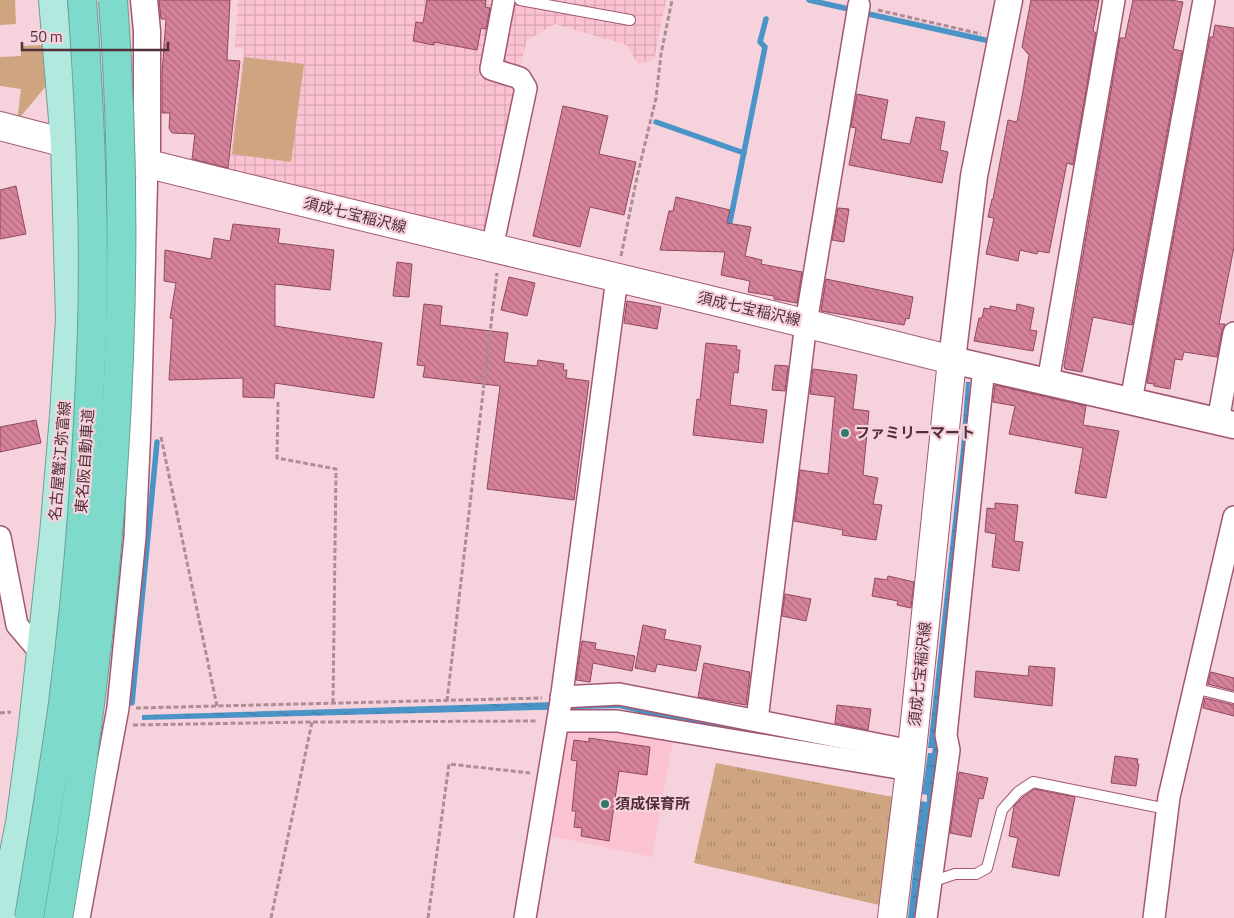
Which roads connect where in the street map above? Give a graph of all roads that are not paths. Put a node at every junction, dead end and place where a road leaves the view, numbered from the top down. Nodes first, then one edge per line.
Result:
1 (54, 0) edge
2 (82, 0) edge
3 (113, 0) edge
4 (144, 0) edge
5 (504, 0) edge
6 (520, 0) edge
7 (1009, 0) edge
8 (1114, 0) edge
9 (1204, 0) edge
10 (859, 5) road end
11 (630, 20) dead end
12 (0, 126) edge
13 (65, 143) junction
14 (147, 165) junction
15 (496, 249) junction
16 (617, 278) junction
17 (806, 323) junction
18 (1234, 333) edge
19 (952, 360) junction
20 (984, 367) junction
21 (1048, 382) junction
22 (1131, 401) junction
23 (1226, 423) edge
24 (1234, 517) edge
25 (0, 538) edge
26 (40, 652) junction
27 (1194, 688) junction
28 (1234, 698) edge
29 (560, 709) junction
30 (756, 720) junction
31 (911, 760) junction
32 (1167, 809) junction
33 (916, 880) junction
34 (1, 918) edge
35 (29, 918) edge
36 (58, 918) edge
37 (79, 918) edge
38 (525, 918) edge
39 (892, 918) edge
40 (926, 918) edge
41 (1154, 918) edge

1 - 13 main road, 名古屋蟹江弥富線
2 - 35 highway, 東名阪自動車道, bridge
3 - 36 highway, 東名阪自動車道, bridge
4 - 14 street
5 - 15 street
6 - 11 lane
7 - 19 street
8 - 21 street
9 - 22 street
10 - 17 street
12 - 13 main road, 須成七宝稲沢線
13 - 14 main road, 須成七宝稲沢線
13 - 26 main road, 名古屋蟹江弥富線
14 - 15 main road, 須成七宝稲沢線
14 - 37 street
15 - 16 main road, 須成七宝稲沢線
16 - 17 main road, 須成七宝稲沢線
16 - 29 street
17 - 19 main road, 須成七宝稲沢線
17 - 30 street
18 - 23 street
19 - 20 street
19 - 31 main road, 須成七宝稲沢線
20 - 21 street
20 - 33 street
21 - 22 street
22 - 23 street
24 - 27 street
25 - 26 street
26 - 34 main road, 名古屋蟹江弥富線
27 - 28 lane
27 - 32 street
29 - 30 street
29 - 31 street
29 - 38 street
30 - 31 street
31 - 33 main road, 須成七宝稲沢線
32 - 33 lane
32 - 41 street
33 - 39 main road, 須成七宝稲沢線
33 - 40 street

